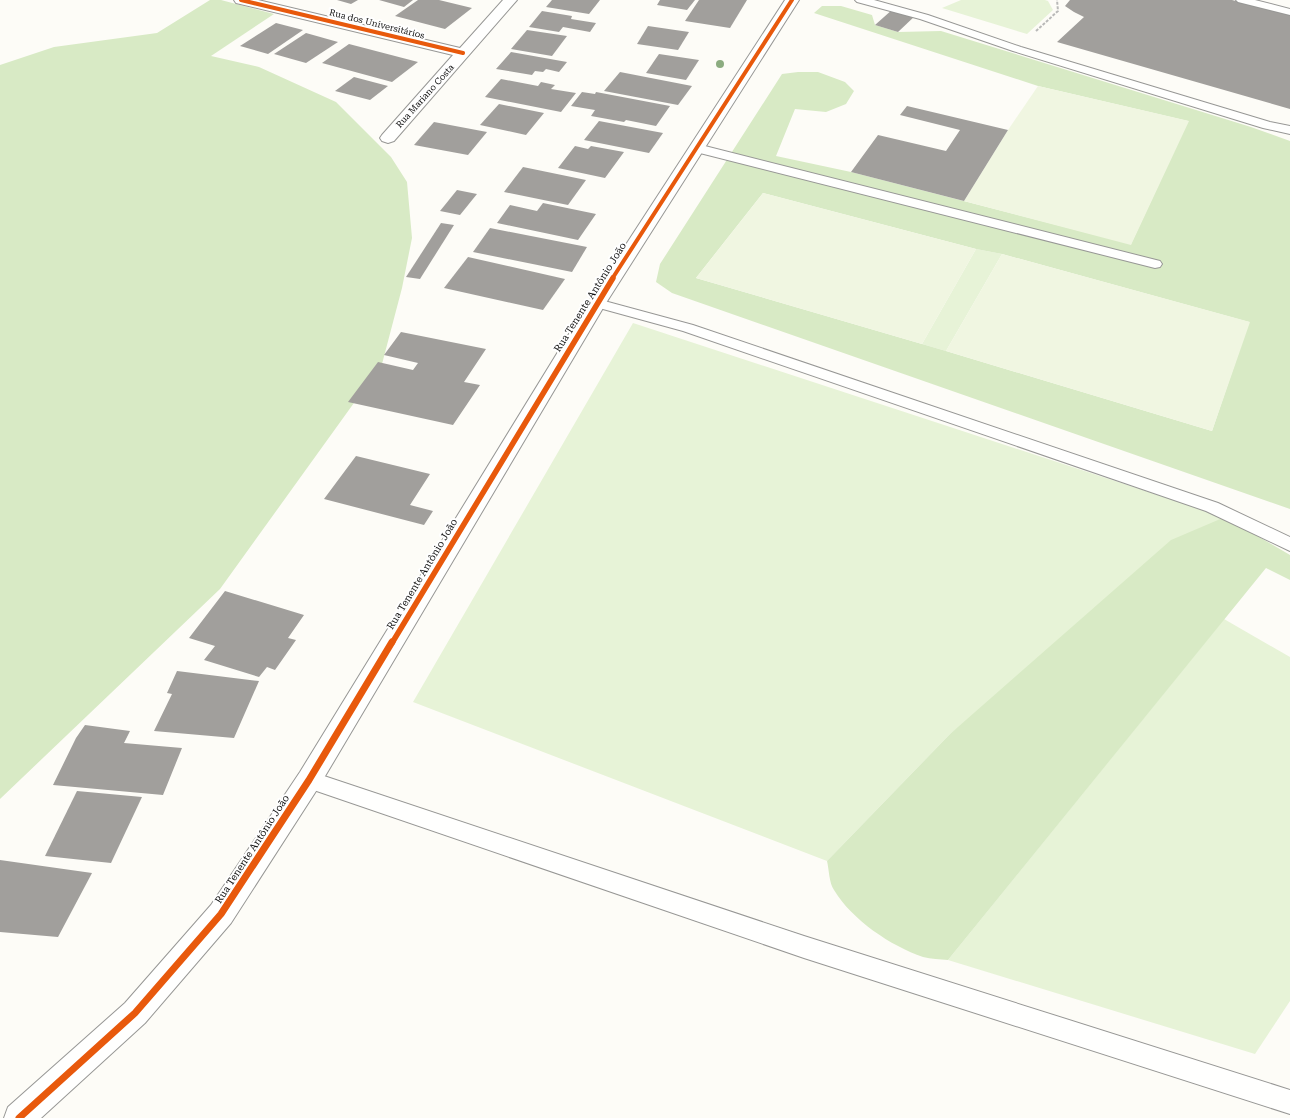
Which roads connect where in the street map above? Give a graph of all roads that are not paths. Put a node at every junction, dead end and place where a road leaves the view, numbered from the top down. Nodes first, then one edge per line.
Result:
1 (241, 0) edge
2 (510, 0) edge
3 (792, 0) edge
4 (861, 0) edge
5 (1242, 0) edge
6 (1290, 12) edge
7 (463, 53) junction
8 (1290, 130) edge
9 (388, 138) dead end
10 (697, 148) junction
11 (1155, 264) dead end
12 (597, 303) junction
13 (1290, 545) edge
14 (309, 780) junction
15 (1290, 1102) edge
16 (19, 1118) edge

1 - 7 street, Rua dos Universitários
2 - 7 street, Rua Mariano Costa
3 - 10 street, Rua Tenente Antônio João
4 - 8 lane
5 - 6 lane
7 - 9 street, Rua Mariano Costa
10 - 11 lane
10 - 12 street, Rua Tenente Antônio João
12 - 13 lane
12 - 14 street, Rua Tenente Antônio João
14 - 15 lane
14 - 16 street, Rua Tenente Antônio João

